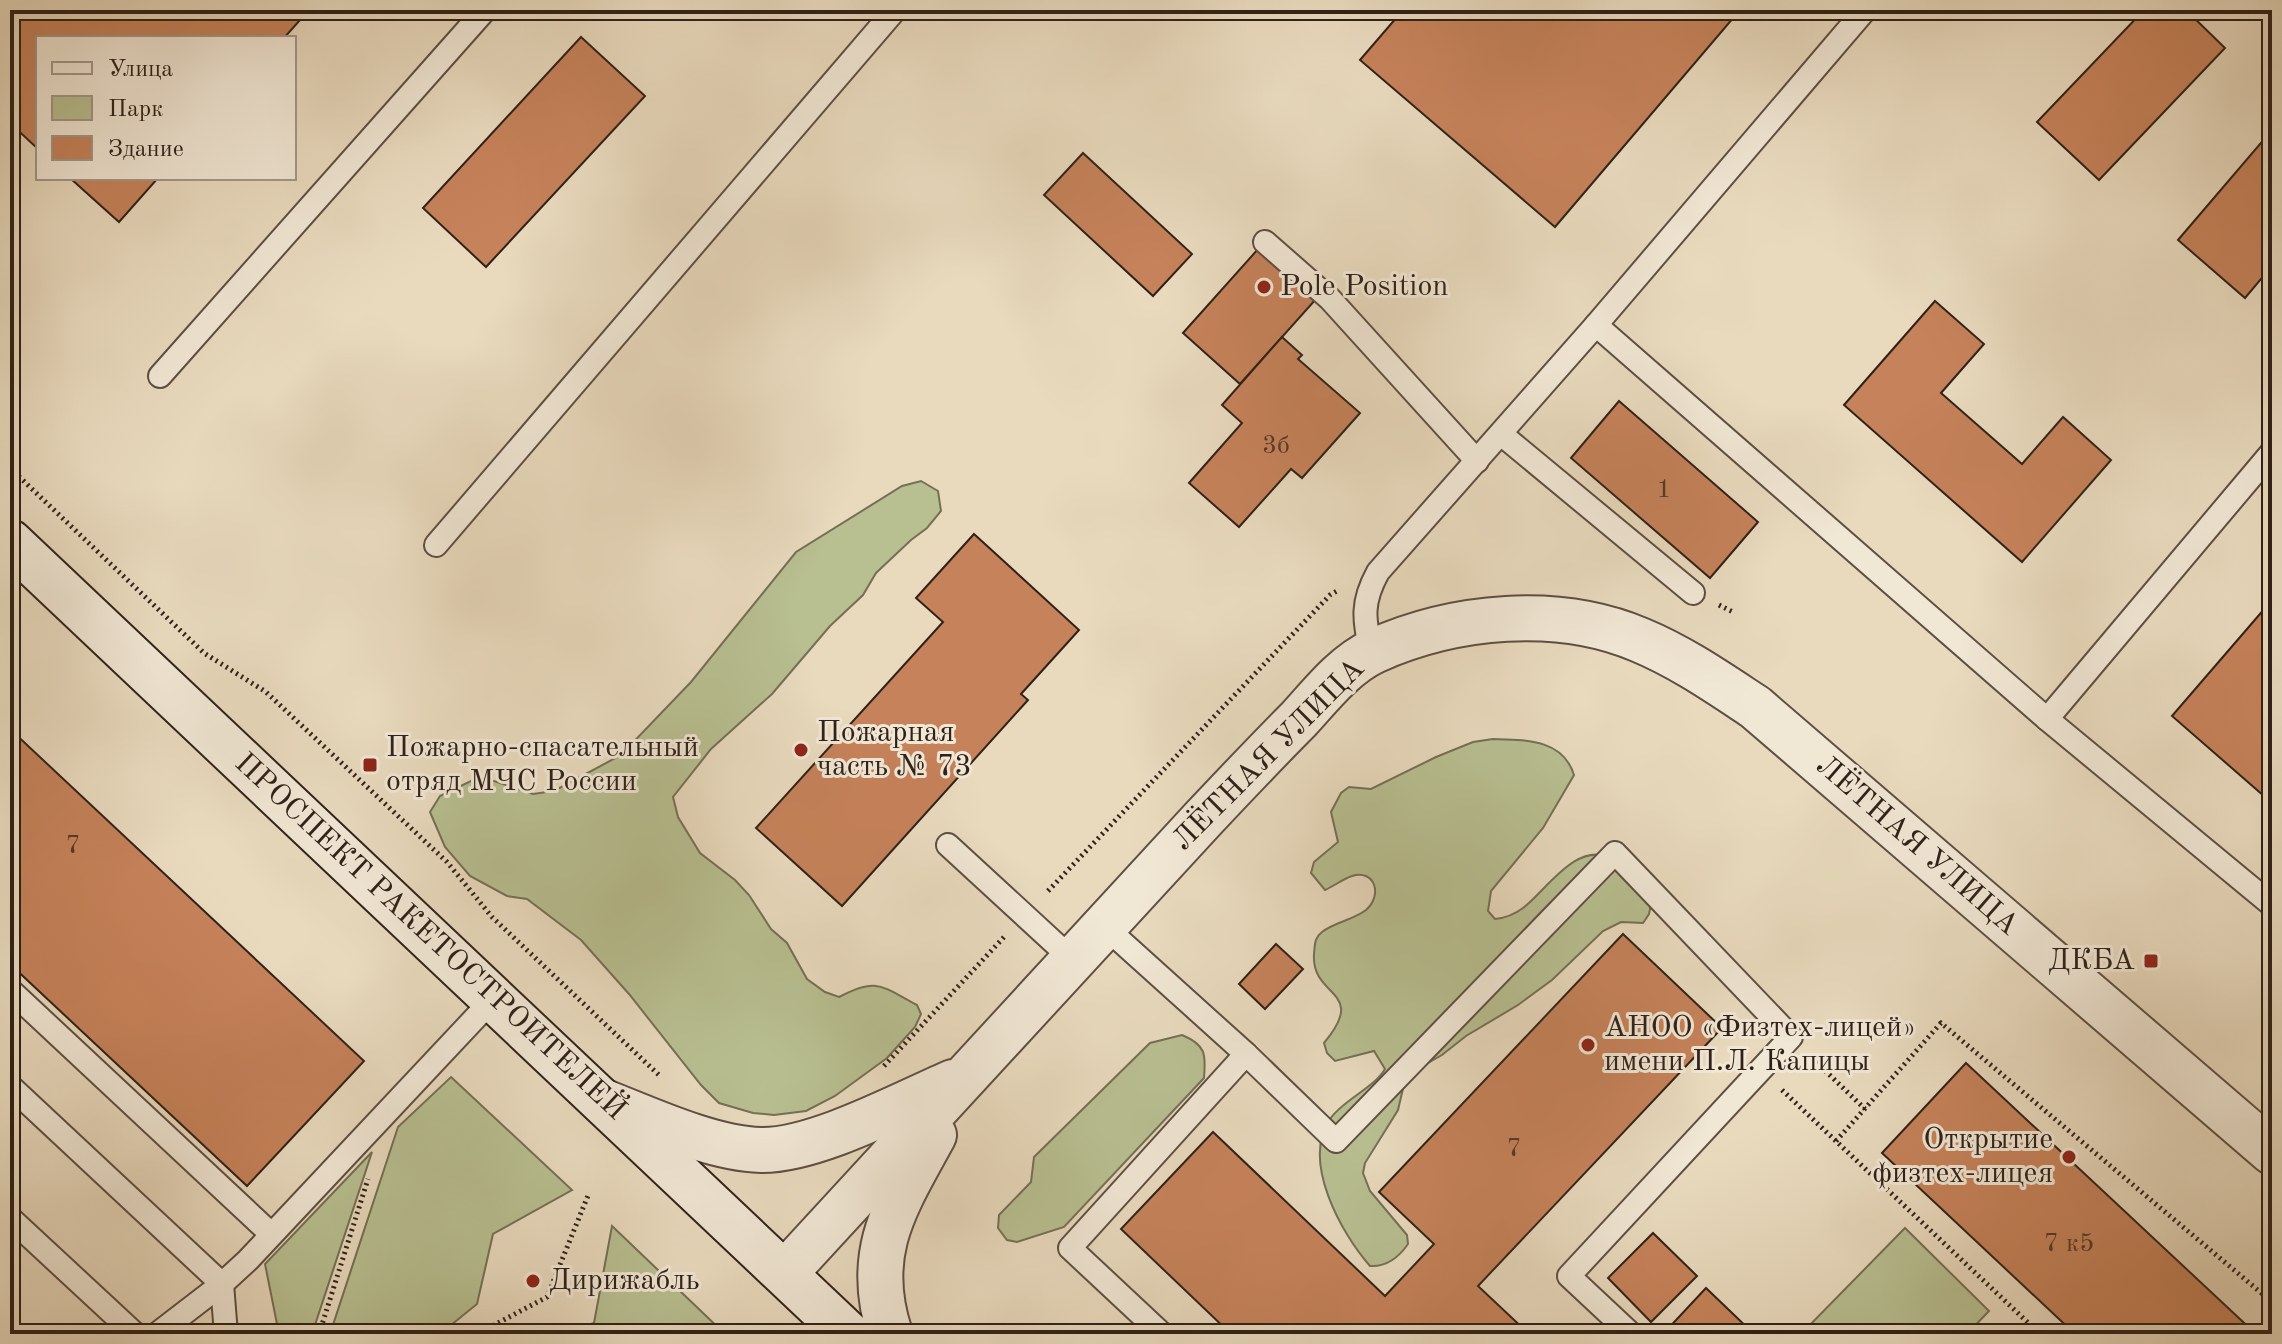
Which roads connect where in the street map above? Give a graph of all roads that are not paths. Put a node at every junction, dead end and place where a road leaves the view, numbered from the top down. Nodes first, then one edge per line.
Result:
1 (485, 10) edge
2 (895, 10) edge
3 (1865, 10) edge
4 (1265, 242) dead end
5 (1596, 325) junction
6 (160, 376) dead end
7 (1501, 434) junction
8 (2272, 452) edge
9 (1477, 461) junction
10 (10, 542) edge
11 (436, 545) dead end
12 (1693, 593) dead end
13 (1371, 653) junction
14 (2047, 719) junction
15 (948, 845) dead end
16 (2272, 905) edge
17 (1104, 926) junction
18 (1073, 960) junction
19 (10, 990) edge
20 (494, 998) junction
21 (1246, 1054) junction
22 (966, 1077) junction
23 (10, 1086) edge
24 (602, 1101) junction
25 (2272, 1152) edge
26 (10, 1218) edge
27 (270, 1233) junction
28 (785, 1273) junction
29 (222, 1284) junction
30 (846, 1333) edge
31 (135, 1334) edge
32 (157, 1334) edge
33 (226, 1334) edge
34 (890, 1334) edge
35 (1162, 1334) edge
36 (1631, 1334) edge

1 - 6 lane
2 - 11 lane
3 - 5 lane
4 - 9 lane
5 - 7 lane
5 - 14 lane
7 - 9 lane
7 - 12 lane
8 - 14 lane
9 - 13 lane
10 - 20 street, ПРОСПЕКТ РАКЕТОСТРОИТЕЛЕЙ
13 - 17 street, ЛЁТНАЯ УЛИЦА
13 - 25 street, ЛЁТНАЯ УЛИЦА
14 - 16 lane
15 - 18 lane
17 - 18 street, ЛЁТНАЯ УЛИЦА
17 - 21 lane
18 - 22 street, ЛЁТНАЯ УЛИЦА
19 - 27 lane
20 - 24 street, ПРОСПЕКТ РАКЕТОСТРОИТЕЛЕЙ
20 - 27 lane
21 - 35 lane
21 - 36 lane
22 - 24 street
22 - 28 street, ЛЁТНАЯ УЛИЦА
22 - 34 street
23 - 29 lane
24 - 28 street, ПРОСПЕКТ РАКЕТОСТРОИТЕЛЕЙ
26 - 31 lane
27 - 29 lane
28 - 30 street, ПРОСПЕКТ РАКЕТОСТРОИТЕЛЕЙ
29 - 32 lane
29 - 33 lane

